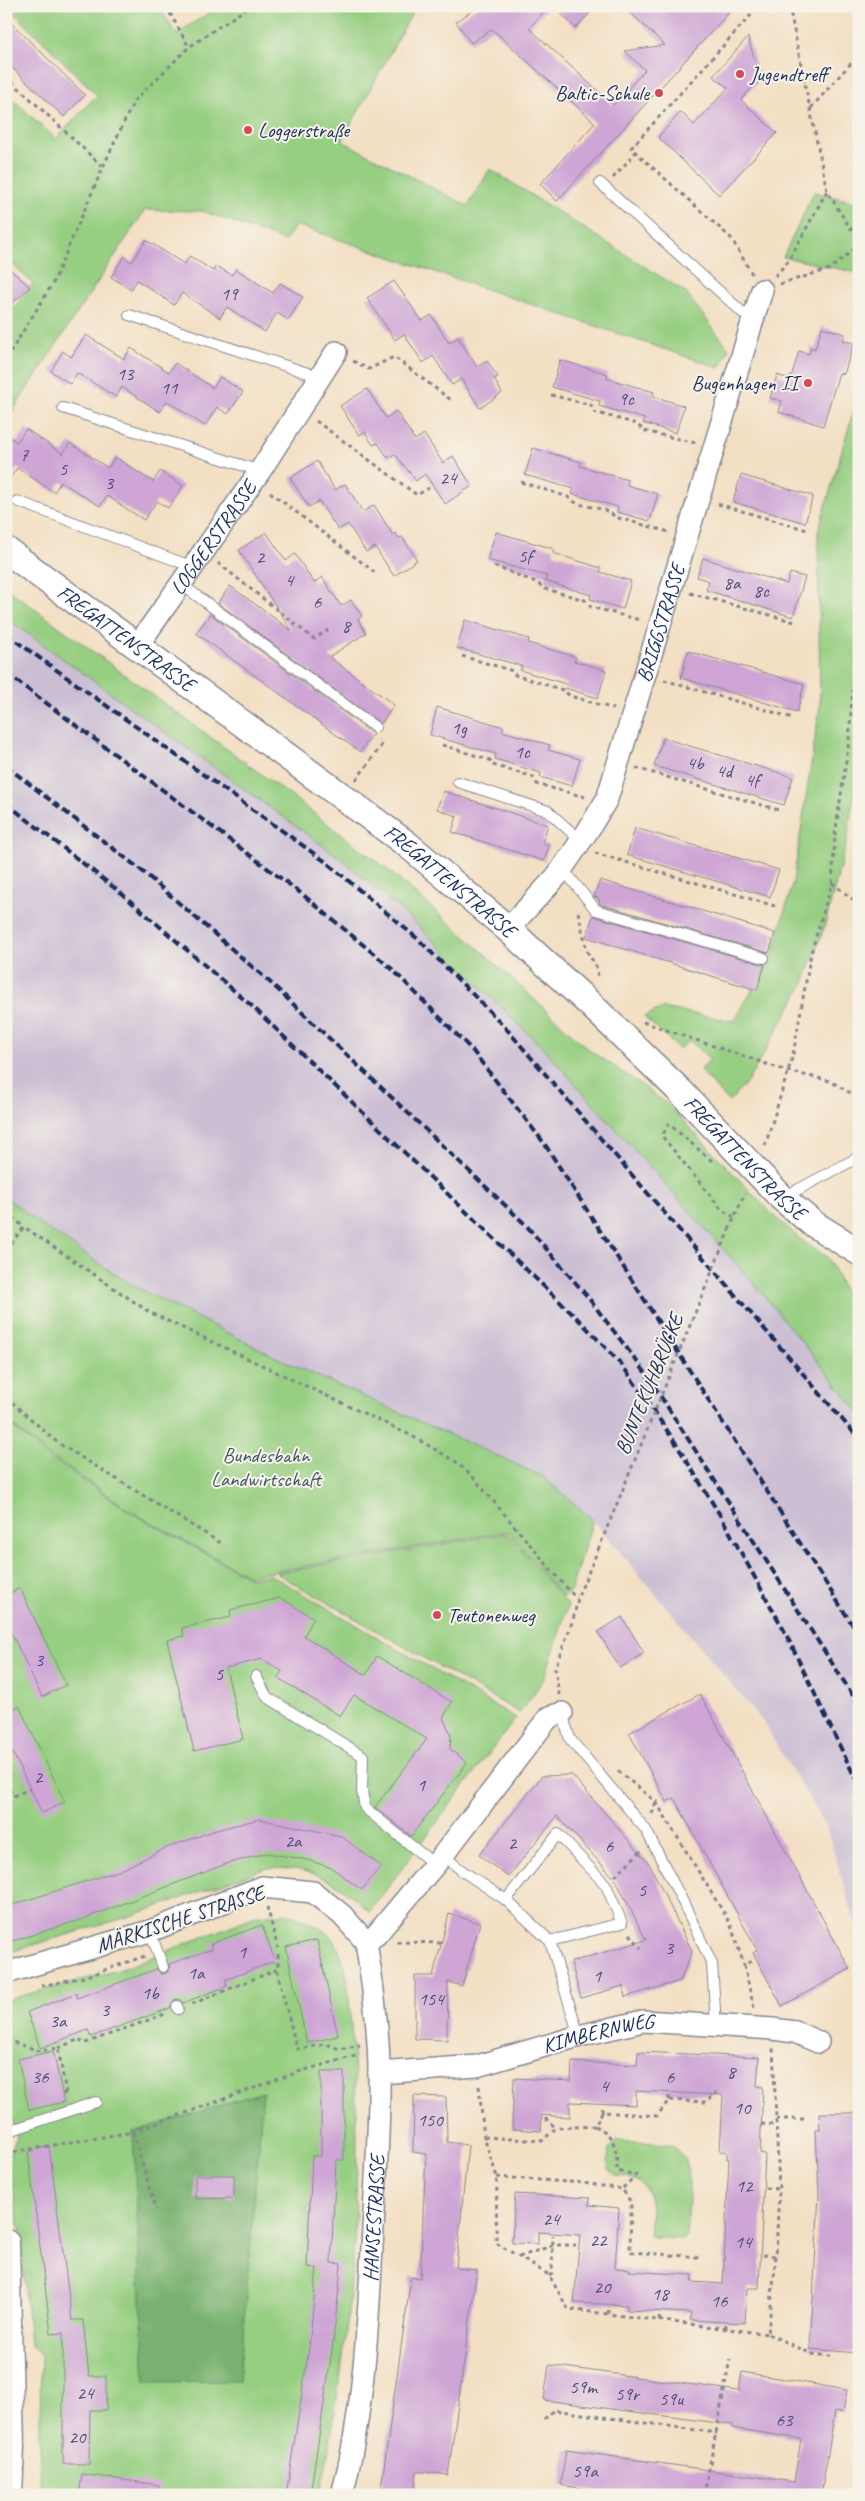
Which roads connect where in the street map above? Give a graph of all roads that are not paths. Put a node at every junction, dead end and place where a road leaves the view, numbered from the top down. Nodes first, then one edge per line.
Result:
1 (602, 185) road end
2 (762, 290) road end
3 (129, 315) dead end
4 (753, 322) junction
5 (336, 352) road end
6 (320, 377) junction
7 (63, 408) dead end
8 (257, 475) junction
9 (17, 501) dead end
10 (6, 550) edge
11 (193, 567) junction
12 (138, 645) junction
13 (375, 727) road end
14 (458, 782) dead end
15 (579, 844) junction
16 (569, 876) junction
17 (508, 929) junction
18 (764, 958) dead end
19 (859, 1157) edge
20 (782, 1198) junction
21 (859, 1252) edge
22 (256, 1676) dead end
23 (562, 1713) joint
24 (439, 1860) junction
25 (506, 1900) junction
26 (150, 1931) junction
27 (550, 1941) junction
28 (366, 1942) junction
29 (163, 1967) dead end
30 (6, 1973) edge
31 (716, 2025) junction
32 (579, 2036) junction
33 (818, 2042) dead end
34 (379, 2073) junction
35 (96, 2102) dead end
36 (6, 2132) edge
37 (6, 2243) edge
38 (9, 2495) edge
39 (342, 2495) edge

1 - 4 lane
2 - 4 street, BRIGGSTRASSE
3 - 6 lane
4 - 15 street, BRIGGSTRASSE
5 - 6 street, LOGGERSTRASSE
6 - 8 street, LOGGERSTRASSE
7 - 8 lane
8 - 11 street, LOGGERSTRASSE
9 - 11 lane
10 - 12 street, FREGATTENSTRASSE
11 - 12 street, LOGGERSTRASSE
11 - 13 lane
12 - 17 street, FREGATTENSTRASSE
14 - 15 lane
15 - 16 street, BRIGGSTRASSE
16 - 17 street, BRIGGSTRASSE
16 - 18 lane
17 - 20 street, FREGATTENSTRASSE
19 - 20 lane
20 - 21 street, FREGATTENSTRASSE
22 - 24 lane
23 - 24 street
23 - 31 lane
24 - 25 lane
24 - 28 street
25 - 27 lane
25 - 27 lane
26 - 28 street, MÄRKISCHE STRASSE
26 - 29 lane
26 - 30 street, MÄRKISCHE STRASSE
27 - 32 lane
28 - 34 street, HANSESTRASSE
31 - 32 street, KIMBERNWEG
31 - 33 street, KIMBERNWEG
32 - 34 street, KIMBERNWEG
34 - 39 street, HANSESTRASSE
35 - 36 lane
37 - 38 street

